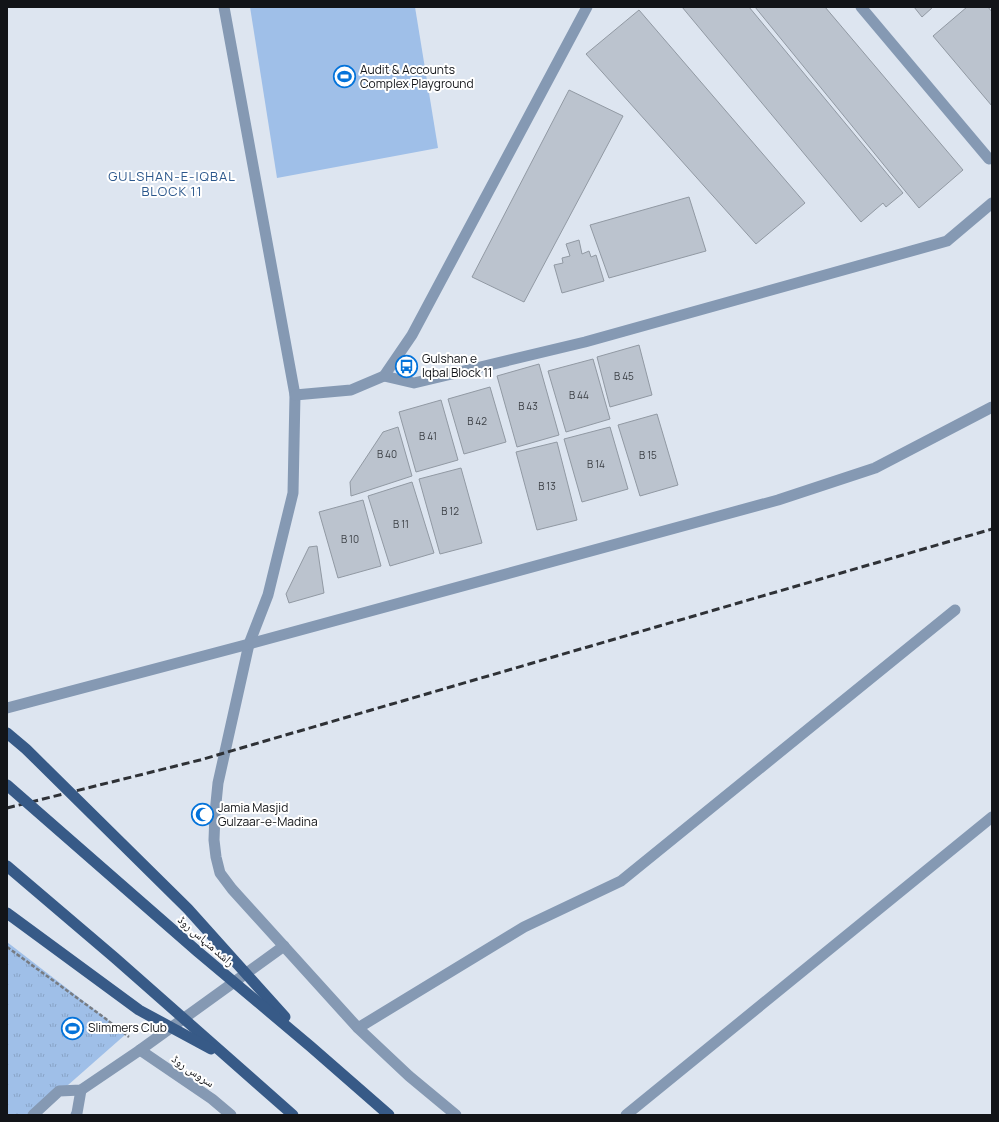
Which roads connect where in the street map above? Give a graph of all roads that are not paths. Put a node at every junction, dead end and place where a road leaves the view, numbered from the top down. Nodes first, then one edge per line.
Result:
1 (224, 7) edge
2 (587, 7) edge
3 (861, 7) edge
4 (989, 159) dead end
5 (992, 203) edge
6 (384, 376) junction
7 (295, 395) junction
8 (992, 407) edge
9 (955, 610) dead end
10 (249, 644) junction
11 (7, 708) edge
12 (7, 733) edge
13 (7, 785) edge
14 (992, 817) edge
15 (7, 866) edge
16 (7, 913) edge
17 (284, 946) junction
18 (358, 1028) junction
19 (310, 1046) junction
20 (140, 1050) junction
21 (227, 1058) junction
22 (81, 1090) junction
23 (33, 1115) edge
24 (76, 1115) edge
25 (231, 1115) edge
26 (293, 1115) edge
27 (389, 1115) edge
28 (456, 1115) edge
29 (626, 1115) edge

1 - 7 street
2 - 6 street
3 - 4 street
5 - 6 street
6 - 7 street
7 - 10 street
8 - 10 street
9 - 18 street
10 - 11 street
10 - 17 street
12 - 19 main road, bridge
13 - 19 main road, راشد منہاس روڈ, bridge
14 - 29 street
15 - 21 main road, bridge
16 - 21 main road, bridge
17 - 18 street
17 - 20 street
18 - 28 street
19 - 27 main road, راشد منہاس روڈ, bridge
20 - 22 street
20 - 25 street, سروس روڈ
21 - 26 main road, bridge
22 - 23 street
22 - 24 street

